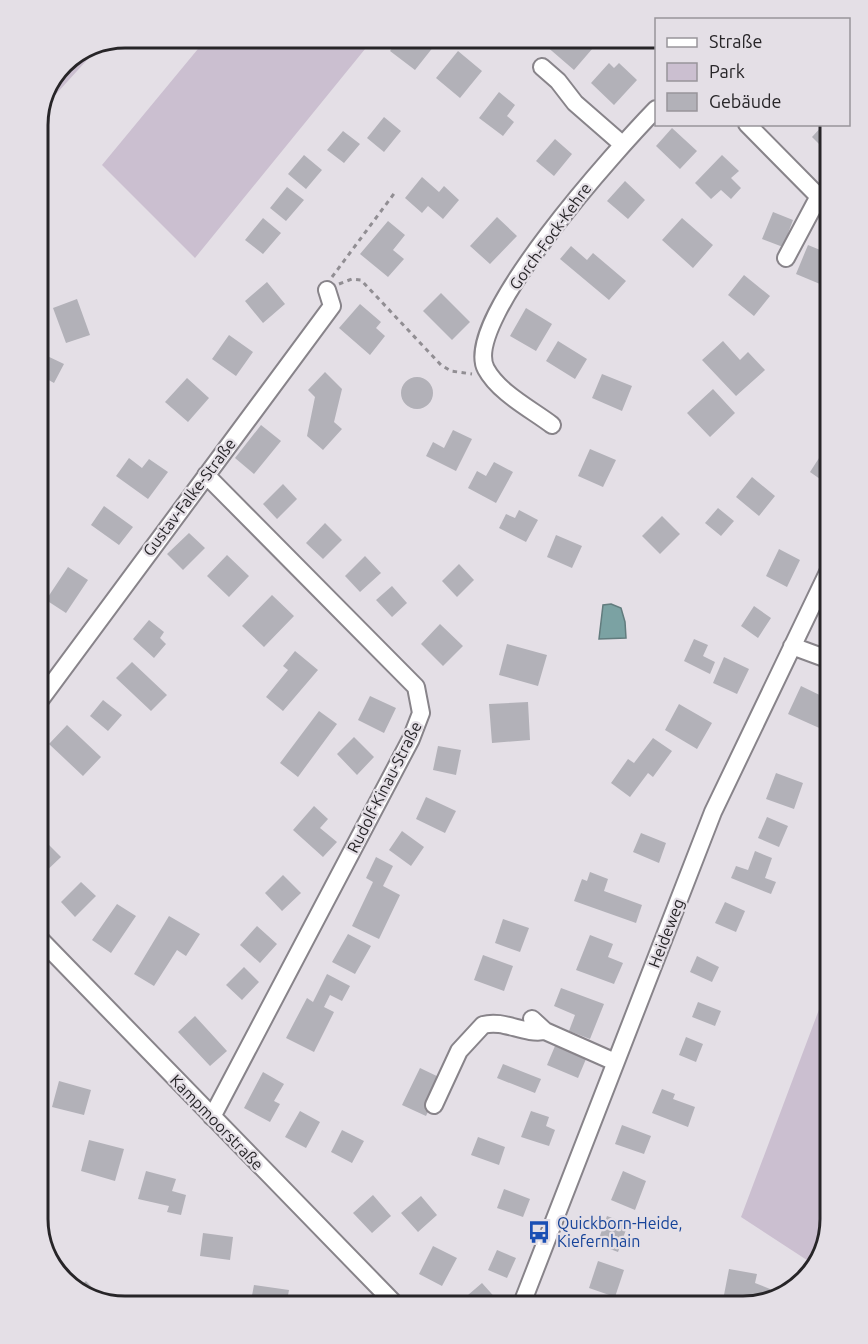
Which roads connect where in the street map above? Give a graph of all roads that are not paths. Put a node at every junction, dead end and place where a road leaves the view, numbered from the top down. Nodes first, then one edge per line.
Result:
1 (542, 67) dead end
2 (655, 111) edge
3 (749, 126) edge
4 (622, 144) junction
5 (820, 197) edge
6 (820, 209) edge
7 (786, 258) dead end
8 (327, 290) road end
9 (552, 425) dead end
10 (206, 475) junction
11 (820, 590) edge
12 (792, 646) junction
13 (820, 656) edge
14 (48, 689) edge
15 (48, 947) edge
16 (532, 1019) dead end
17 (545, 1031) junction
18 (615, 1062) junction
19 (434, 1105) dead end
20 (212, 1117) junction
21 (387, 1296) edge
22 (525, 1296) edge

1 - 4 street
2 - 4 street, Gorch-Fock-Kehre
3 - 5 street
4 - 9 street, Gorch-Fock-Kehre
6 - 7 street
8 - 10 street, Gustav-Falke-Straße
10 - 14 street, Gustav-Falke-Straße
10 - 20 street, Rudolf-Kinau-Straße
11 - 12 street, Heideweg
12 - 13 street
12 - 18 street, Heideweg
15 - 20 street, Kampmoorstraße
16 - 17 street
17 - 18 street
17 - 19 street
18 - 22 street, Heideweg
20 - 21 street, Kampmoorstraße

